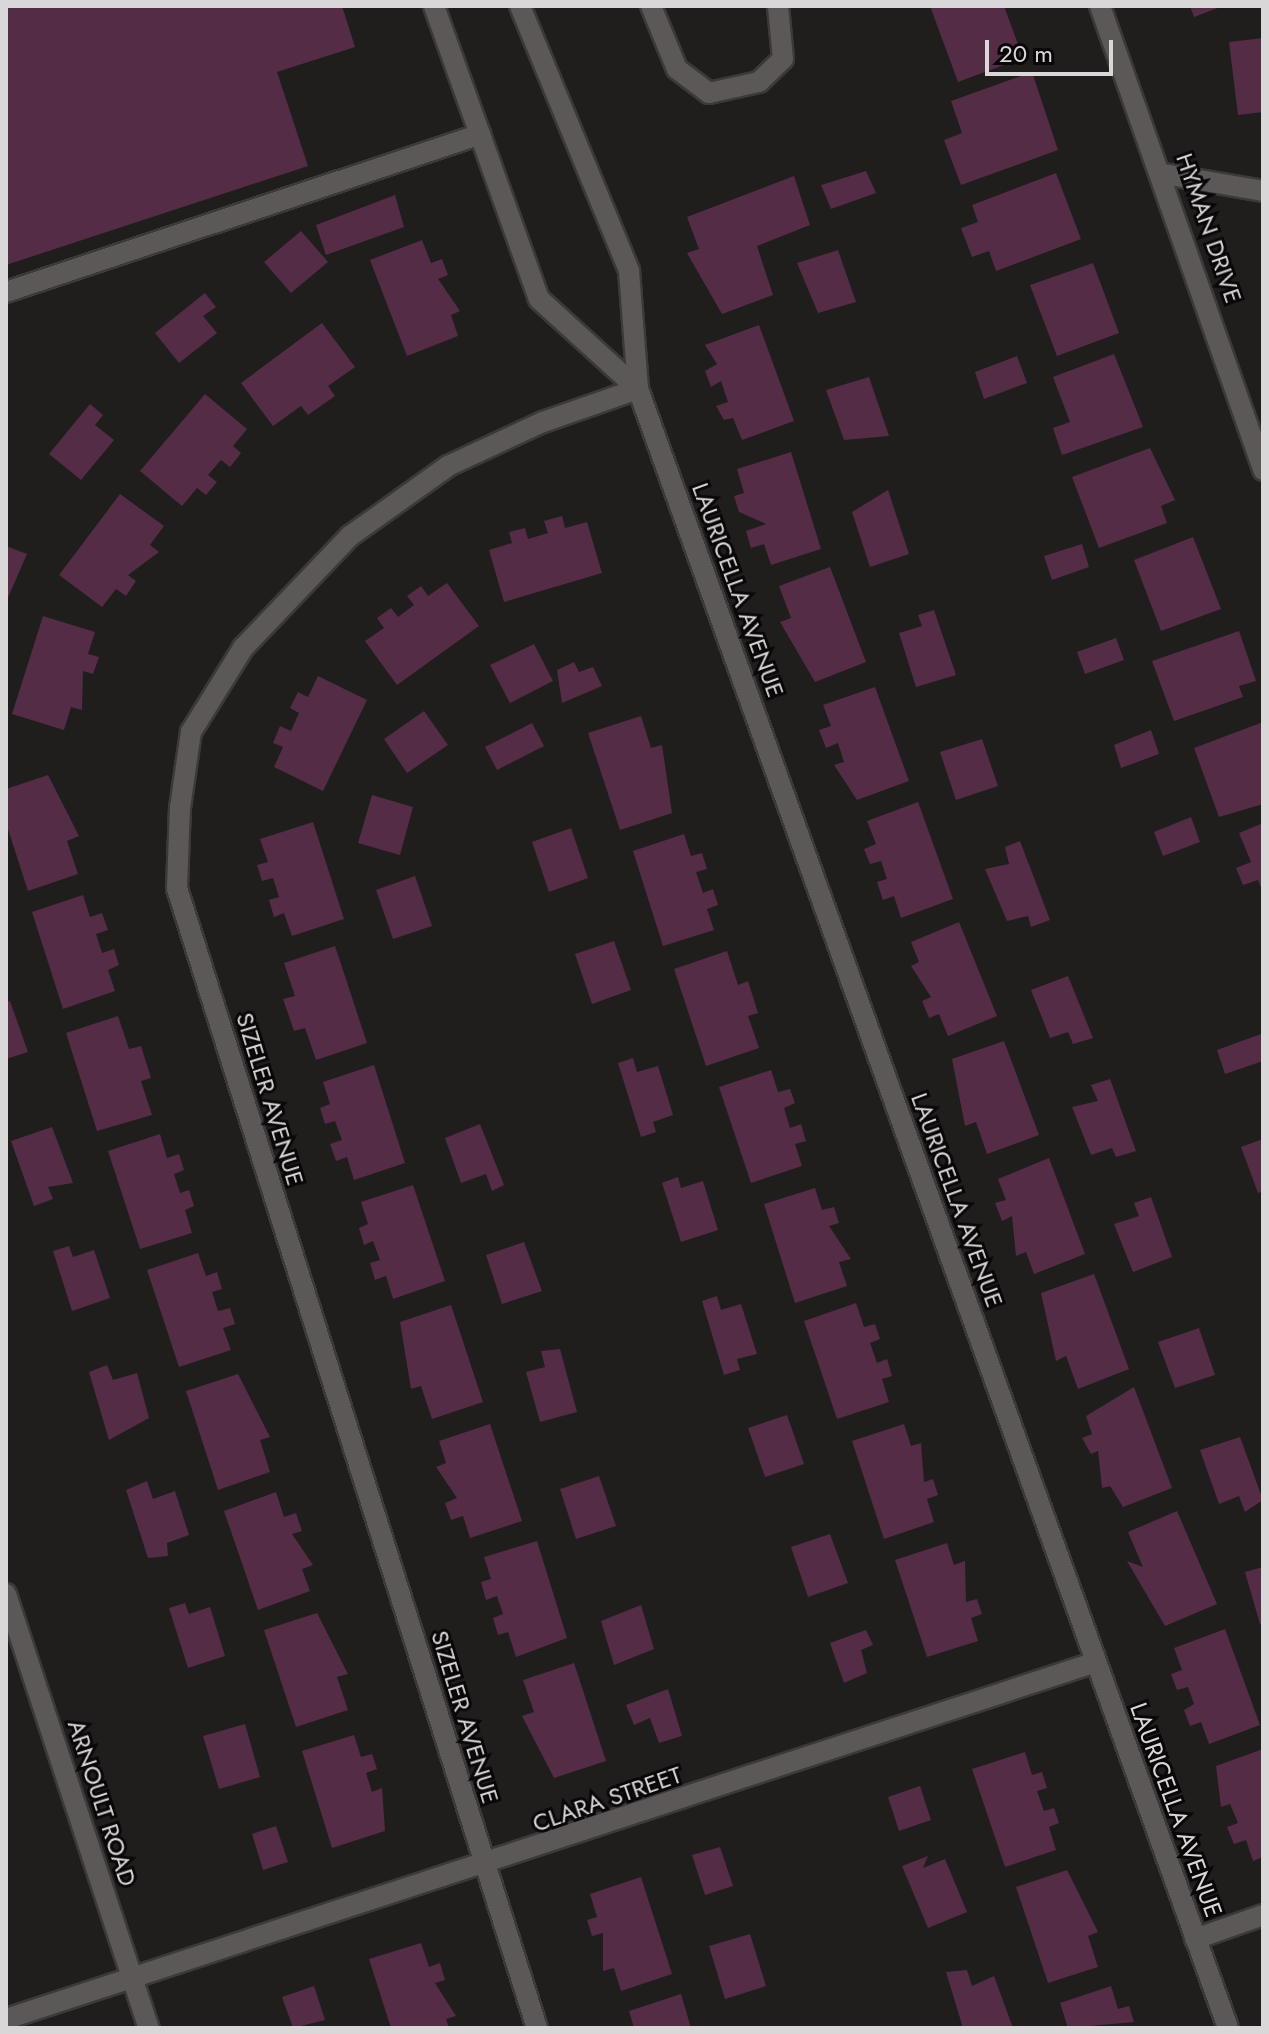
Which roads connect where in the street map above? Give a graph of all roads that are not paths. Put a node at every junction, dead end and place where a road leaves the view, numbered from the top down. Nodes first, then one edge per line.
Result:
1 (434, 6) edge
2 (520, 6) edge
3 (651, 6) edge
4 (778, 6) edge
5 (1100, 6) edge
6 (480, 134) junction
7 (1164, 174) junction
8 (1263, 191) edge
9 (6, 292) edge
10 (638, 389) junction
11 (1263, 470) edge
12 (6, 1594) edge
13 (1096, 1662) junction
14 (485, 1867) junction
15 (1263, 1915) edge
16 (1195, 1939) junction
17 (132, 1978) junction
18 (6, 2019) edge
19 (149, 2028) edge
20 (537, 2028) edge
21 (1228, 2028) edge

1 - 6 street, LAURICELLA AVENUE
2 - 10 street, LAURICELLA AVENUE
3 - 4 street
5 - 7 street, HYMAN DRIVE
6 - 9 street
6 - 10 street, LAURICELLA AVENUE
7 - 8 street
7 - 11 street, HYMAN DRIVE
10 - 13 street, LAURICELLA AVENUE
10 - 14 street, SIZELER AVENUE
12 - 17 street, ARNOULT ROAD
13 - 14 street, CLARA STREET
13 - 16 street, LAURICELLA AVENUE
14 - 17 street, CLARA STREET
14 - 20 street, SIZELER AVENUE
15 - 16 street
16 - 21 street, LAURICELLA AVENUE
17 - 18 street, CLARA STREET
17 - 19 street, ARNOULT ROAD

